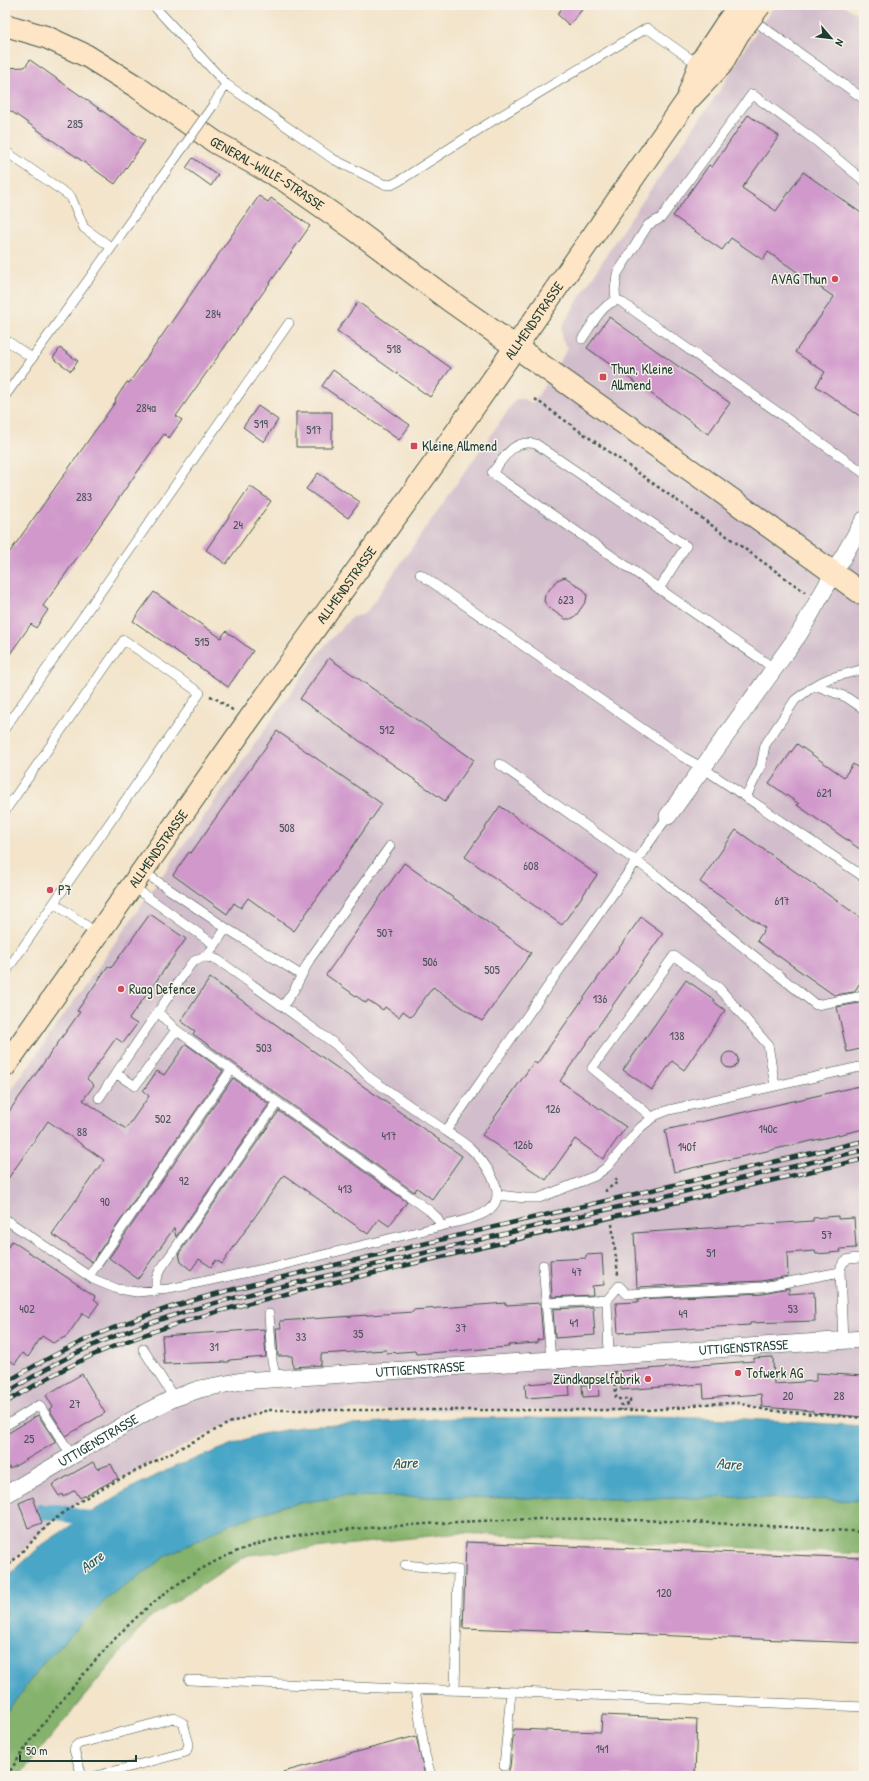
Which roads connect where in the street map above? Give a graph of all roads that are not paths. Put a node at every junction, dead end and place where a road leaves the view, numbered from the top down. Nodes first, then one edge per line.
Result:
1 (153, 5) edge
2 (740, 5) edge
3 (760, 5) edge
4 (732, 21) edge
5 (5, 25) edge
6 (710, 64) junction
7 (226, 84) junction
8 (864, 99) edge
9 (5, 151) edge
10 (864, 181) edge
11 (112, 247) junction
12 (616, 300) junction
13 (289, 323) dead end
14 (582, 339) dead end
15 (5, 341) edge
16 (516, 348) junction
17 (32, 358) junction
18 (5, 396) edge
19 (864, 473) edge
20 (864, 520) edge
21 (833, 573) junction
22 (420, 574) dead end
23 (659, 589) junction
24 (864, 595) edge
25 (774, 669) junction
26 (864, 669) edge
27 (815, 685) junction
28 (864, 709) edge
29 (5, 728) edge
30 (499, 764) dead end
31 (703, 768) junction
32 (746, 797) junction
33 (5, 812) edge
34 (668, 816) joint
35 (390, 846) dead end
36 (636, 861) junction
37 (864, 876) edge
38 (137, 878) junction
39 (54, 903) junction
40 (226, 928) junction
41 (98, 934) junction
42 (215, 945) junction
43 (206, 956) junction
44 (5, 973) edge
45 (301, 975) junction
46 (864, 993) edge
47 (283, 1006) junction
48 (158, 1012) junction
49 (176, 1030) junction
50 (5, 1066) edge
51 (864, 1066) edge
52 (231, 1070) junction
53 (117, 1074) junction
54 (775, 1086) junction
55 (99, 1098) dead end
56 (277, 1103) junction
57 (653, 1118) junction
58 (446, 1131) junction
59 (498, 1195) junction
60 (7, 1224) edge
61 (441, 1226) junction
62 (864, 1258) edge
63 (543, 1265) dead end
64 (840, 1272) junction
65 (89, 1276) junction
66 (156, 1292) junction
67 (607, 1300) junction
68 (546, 1303) junction
69 (269, 1314) dead end
70 (864, 1339) edge
71 (843, 1341) junction
72 (143, 1350) dead end
73 (608, 1356) junction
74 (550, 1360) junction
75 (276, 1378) junction
76 (174, 1398) junction
77 (5, 1426) edge
78 (72, 1456) junction
79 (5, 1495) edge
80 (405, 1565) dead end
81 (189, 1680) dead end
82 (415, 1689) junction
83 (455, 1690) junction
84 (511, 1692) junction
85 (864, 1707) edge
86 (504, 1766) dead end
87 (82, 1776) edge
88 (96, 1776) edge
89 (431, 1776) edge

1 - 7 lane
2 - 4 main road, ALLMENDSTRASSE, bridge
3 - 4 main road, ALLMENDSTRASSE, bridge
4 - 6 main road, ALLMENDSTRASSE
4 - 8 lane
5 - 16 main road, GENERAL-WILLE-STRASSE
6 - 7 lane
6 - 16 main road, ALLMENDSTRASSE
7 - 11 lane, bridge
9 - 11 lane
10 - 12 lane
11 - 17 lane
12 - 14 lane
12 - 19 lane
13 - 29 lane
15 - 17 lane
16 - 21 main road, GENERAL-WILLE-STRASSE
16 - 38 main road, ALLMENDSTRASSE
17 - 18 lane
20 - 21 street
21 - 24 main road, GENERAL-WILLE-STRASSE
21 - 25 street
22 - 31 lane
23 - 23 lane
23 - 25 lane
25 - 31 street
26 - 27 lane
27 - 28 lane
27 - 32 lane
30 - 36 lane
31 - 32 lane
31 - 34 street
32 - 37 lane
33 - 39 lane
34 - 36 lane
35 - 45 lane
36 - 46 lane
36 - 58 lane
38 - 40 lane
38 - 41 main road, ALLMENDSTRASSE
38 - 42 lane
39 - 41 lane
39 - 44 lane
40 - 42 lane
40 - 45 lane
41 - 50 main road, ALLMENDSTRASSE
42 - 43 lane
43 - 47 lane
43 - 48 lane
45 - 47 lane
47 - 58 lane
48 - 49 lane
48 - 53 lane
49 - 52 lane
49 - 53 lane
51 - 54 lane
52 - 56 lane
52 - 65 lane
53 - 55 lane
54 - 57 lane
54 - 57 lane
56 - 61 lane
56 - 66 lane
57 - 59 lane
58 - 59 lane
59 - 61 lane
60 - 65 lane
61 - 66 lane
62 - 64 lane
63 - 68 lane
64 - 67 lane
64 - 71 lane
65 - 66 lane
67 - 68 lane
67 - 73 lane
68 - 74 lane
69 - 75 lane
70 - 71 street, UTTIGENSTRASSE
71 - 73 street, UTTIGENSTRASSE
72 - 76 lane
73 - 74 street, UTTIGENSTRASSE
74 - 75 street, UTTIGENSTRASSE
75 - 76 street, UTTIGENSTRASSE
76 - 78 street, UTTIGENSTRASSE
77 - 78 lane
78 - 79 street, UTTIGENSTRASSE
80 - 83 lane
81 - 82 lane
82 - 83 lane
82 - 89 lane
83 - 84 lane
84 - 85 lane
84 - 86 lane
87 - 88 lane

